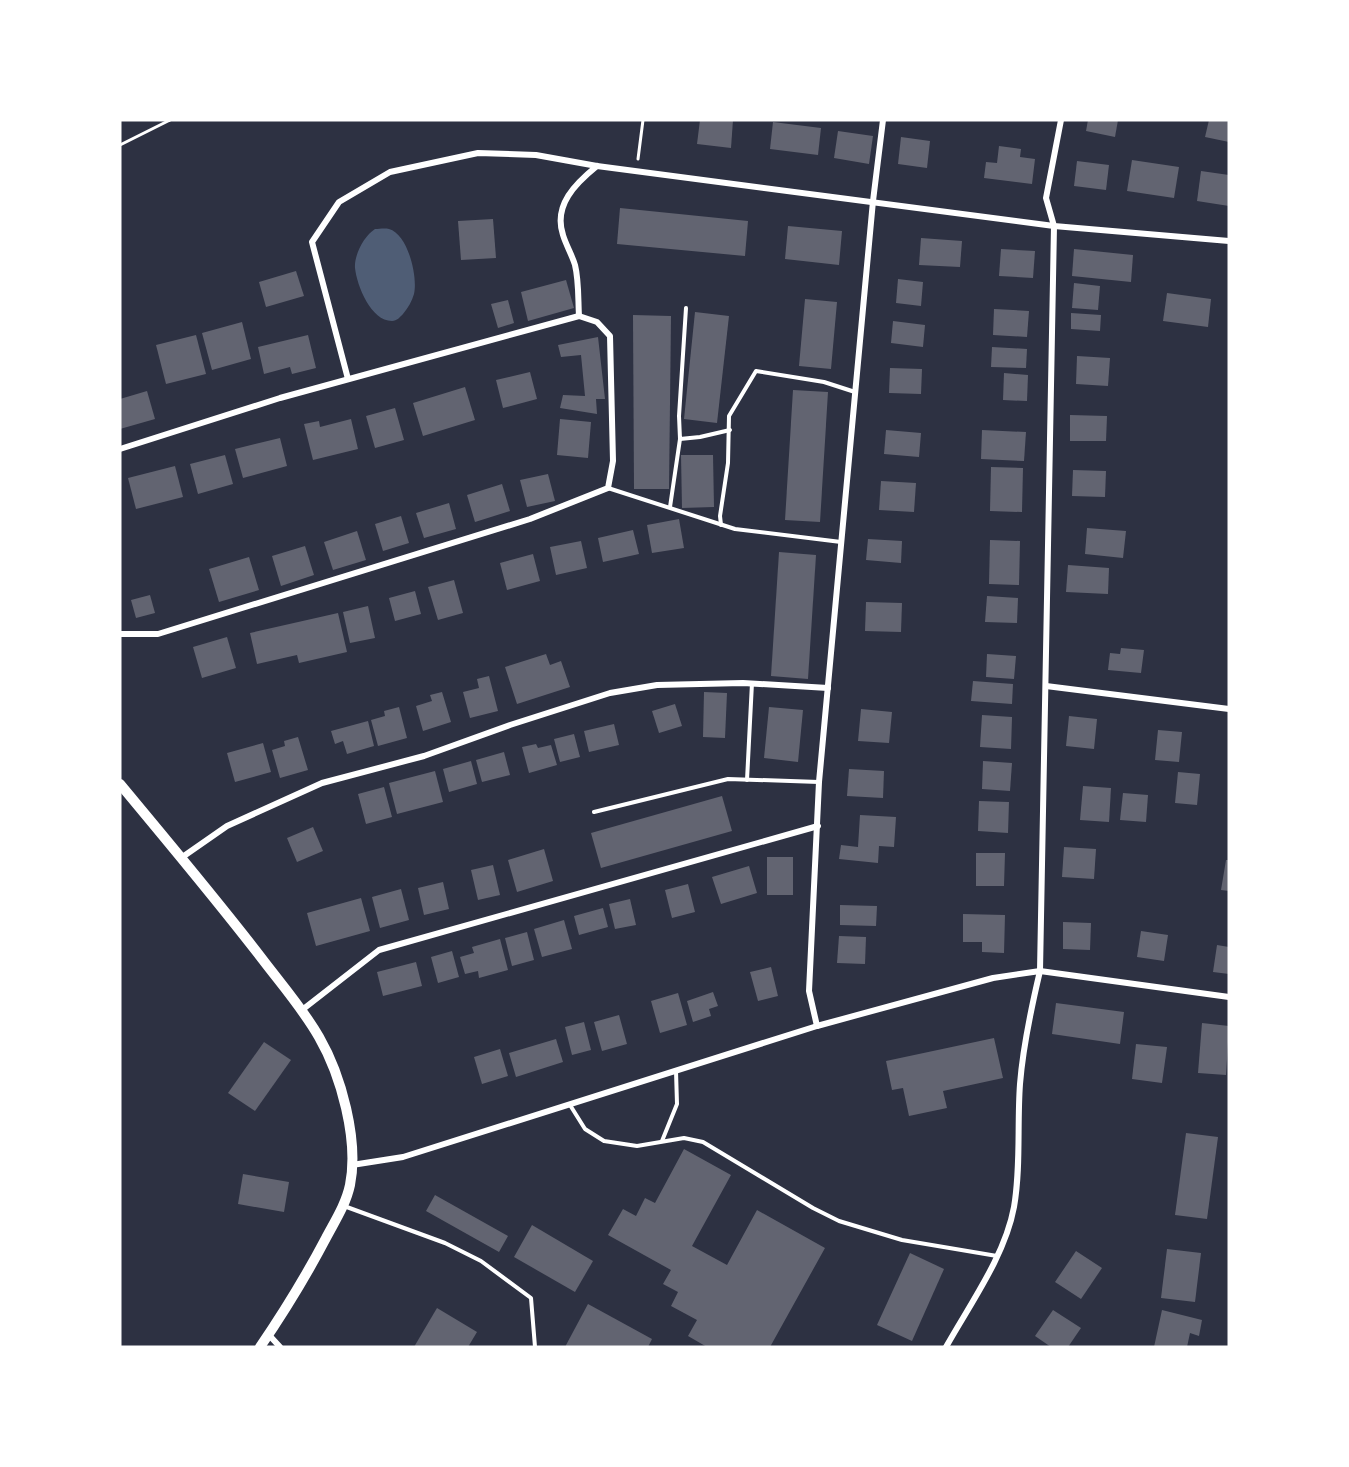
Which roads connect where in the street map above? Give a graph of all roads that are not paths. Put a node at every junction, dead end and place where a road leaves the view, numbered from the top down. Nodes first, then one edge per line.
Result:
1 (882, 120) edge
2 (1061, 120) edge
3 (597, 166) junction
4 (873, 201) junction
5 (1054, 225) junction
6 (1229, 241) edge
7 (686, 308) dead end
8 (579, 316) junction
9 (348, 379) junction
10 (855, 392) junction
11 (730, 430) junction
12 (680, 439) junction
13 (120, 449) edge
14 (608, 488) junction
15 (670, 507) junction
16 (722, 525) junction
17 (842, 542) junction
18 (120, 634) edge
19 (752, 683) junction
20 (1046, 686) junction
21 (828, 688) junction
22 (1229, 709) edge
23 (747, 780) junction
24 (819, 782) junction
25 (120, 784) edge
26 (594, 812) dead end
27 (818, 826) junction
28 (181, 858) junction
29 (1040, 971) junction
30 (1229, 997) edge
31 (302, 1010) junction
32 (816, 1026) junction
33 (676, 1070) junction
34 (570, 1104) junction
35 (662, 1142) junction
36 (352, 1165) junction
37 (343, 1206) junction
38 (997, 1256) junction
39 (269, 1335) junction
40 (260, 1347) edge
41 (280, 1347) edge
42 (535, 1347) edge
43 (946, 1347) edge

1 - 4 street
2 - 5 street
3 - 4 street
3 - 8 street
3 - 9 street
4 - 5 street
4 - 10 street
5 - 6 street
5 - 20 street
7 - 12 lane
8 - 9 street
8 - 14 street
9 - 13 street
10 - 11 lane
10 - 17 street
11 - 12 lane
11 - 16 lane
12 - 15 lane
14 - 15 lane
14 - 18 street
15 - 16 lane
16 - 17 lane
17 - 21 street
19 - 21 street
19 - 23 lane
19 - 28 street
20 - 22 street
20 - 29 street
21 - 24 street
23 - 24 lane
23 - 26 lane
24 - 27 street
25 - 28 main road
27 - 31 street
27 - 32 street
28 - 31 main road
29 - 30 street
29 - 32 street
29 - 38 street
31 - 36 main road
32 - 33 street
33 - 34 street
33 - 35 lane
34 - 35 lane
34 - 36 street
35 - 38 lane
36 - 37 main road
37 - 39 main road
37 - 42 lane
38 - 43 street
39 - 40 main road
39 - 41 street

